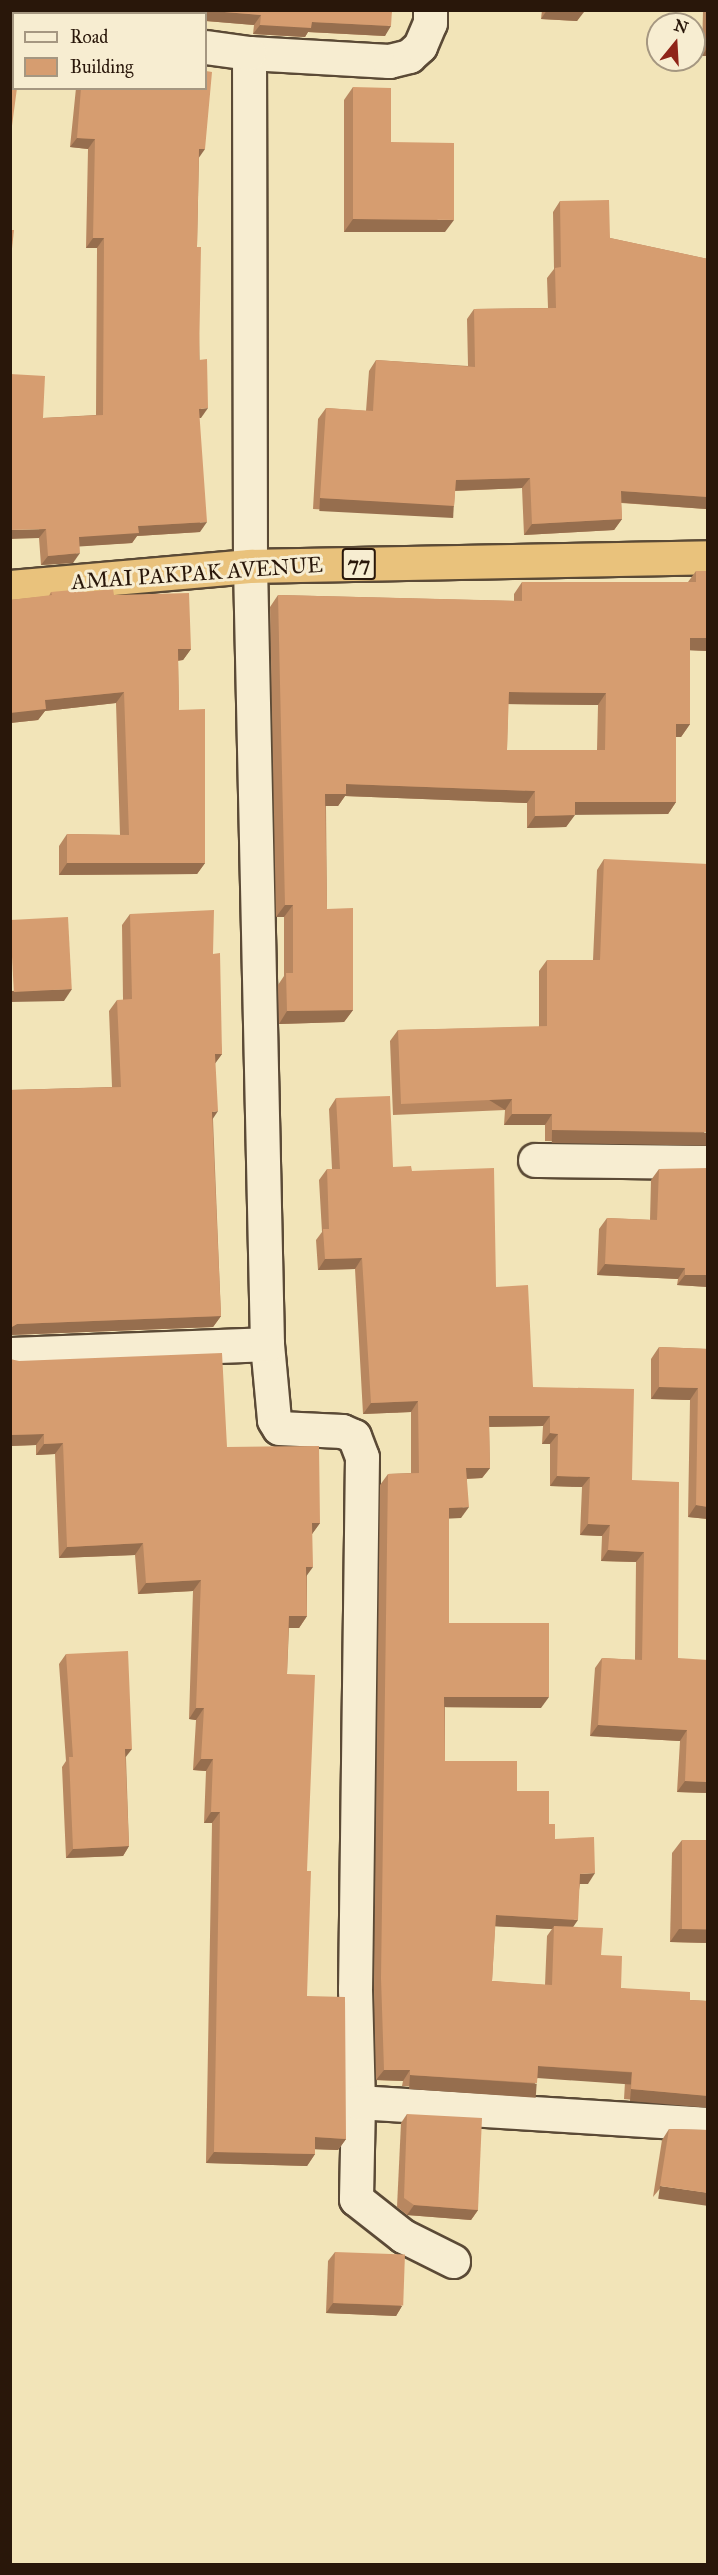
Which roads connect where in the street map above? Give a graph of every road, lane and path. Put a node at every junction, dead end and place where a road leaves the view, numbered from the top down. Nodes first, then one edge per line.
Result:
1 (430, 10) edge
2 (207, 47) edge
3 (249, 53) junction
4 (708, 556) edge
5 (250, 566) junction
6 (10, 587) edge
7 (535, 1160) dead end
8 (708, 1162) edge
9 (267, 1344) junction
10 (10, 1354) edge
11 (358, 2102) junction
12 (708, 2124) edge
13 (453, 2261) dead end

1 - 3 street
2 - 3 street
3 - 5 street
4 - 5 highway, AMAI PAKPAK AVENUE / 77
5 - 6 highway, AMAI PAKPAK AVENUE / 77
5 - 9 street
7 - 8 street
9 - 10 street
9 - 11 street
11 - 12 street
11 - 13 street

